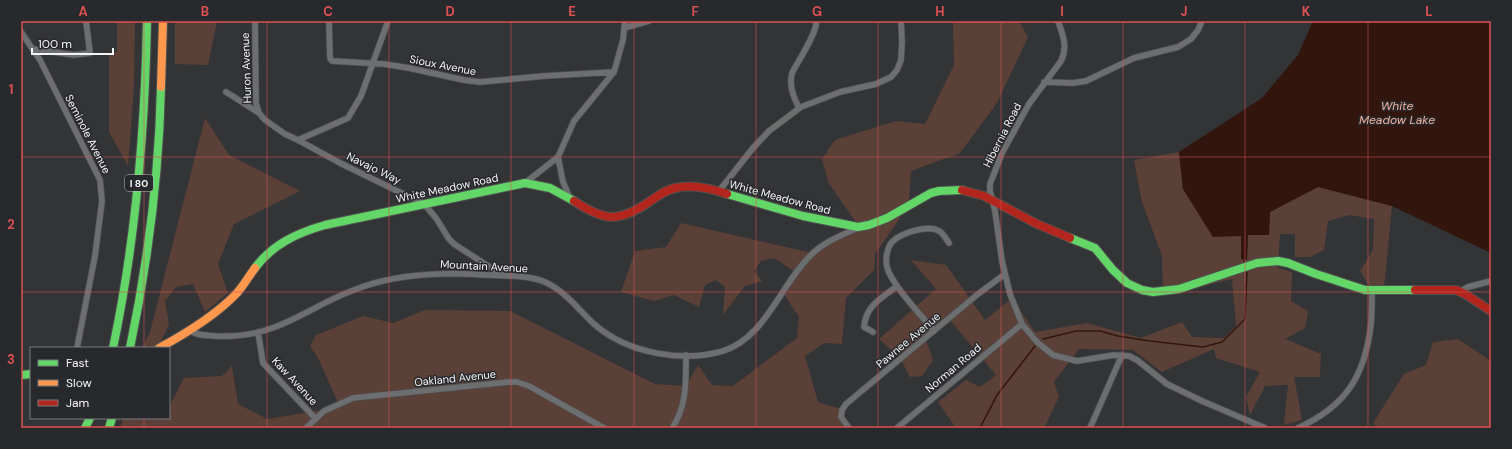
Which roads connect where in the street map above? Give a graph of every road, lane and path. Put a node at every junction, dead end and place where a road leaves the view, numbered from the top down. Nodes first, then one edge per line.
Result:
1 (86, 21) edge
2 (147, 21) edge
3 (163, 21) edge
4 (255, 21) edge
5 (329, 21) edge
6 (388, 21) edge
7 (625, 21) edge
8 (649, 21) edge
9 (816, 21) edge
10 (901, 21) edge
11 (1058, 21) edge
12 (1202, 21) edge
13 (624, 28) junction
14 (21, 32) edge
15 (33, 49) junction
16 (374, 63) junction
17 (614, 72) junction
18 (1044, 82) junction
19 (226, 92) dead end
20 (799, 108) junction
21 (259, 113) junction
22 (298, 140) junction
23 (558, 157) junction
24 (525, 182) junction
25 (719, 191) junction
26 (570, 198) junction
27 (992, 200) junction
28 (424, 204) junction
29 (859, 227) junction
30 (949, 243) dead end
31 (1005, 274) junction
32 (502, 275) junction
33 (1491, 282) edge
34 (897, 286) junction
35 (1372, 290) junction
36 (1460, 291) junction
37 (1491, 311) edge
38 (1022, 324) junction
39 (189, 330) junction
40 (934, 331) junction
41 (258, 332) junction
42 (873, 332) dead end
43 (131, 344) edge
44 (114, 345) edge
45 (77, 347) edge
46 (161, 347) edge
47 (1122, 355) junction
48 (686, 356) junction
49 (316, 419) junction
50 (306, 428) edge
51 (604, 428) edge
52 (672, 428) edge
53 (850, 428) edge
54 (897, 428) edge
55 (1090, 428) edge
56 (1265, 428) edge
57 (1298, 428) edge

1 - 15 street
2 - 44 main road, I 80
3 - 43 main road, I 80
4 - 21 street, Huron Avenue
5 - 16 street, Sioux Avenue
6 - 16 street
7 - 13 street
8 - 13 street
9 - 20 street
10 - 20 street
11 - 18 street, Hibernia Road
12 - 18 street
13 - 17 street
14 - 15 street, Seminole Avenue
15 - 45 street, Seminole Avenue
16 - 17 street, Sioux Avenue
16 - 22 street
17 - 23 street
18 - 27 street, Hibernia Road
19 - 21 street, Navajo Way
20 - 25 street
21 - 22 street, Navajo Way
22 - 28 street, Navajo Way
23 - 24 street
23 - 26 street
24 - 26 main road, White Meadow Road
24 - 28 main road, White Meadow Road
25 - 26 main road, White Meadow Road
25 - 29 main road, White Meadow Road
27 - 29 main road, White Meadow Road
27 - 31 street, Hibernia Road
27 - 35 main road, White Meadow Road
28 - 32 street, Navajo Way
28 - 39 main road, White Meadow Road
29 - 48 street, Mountain Avenue
30 - 34 street
31 - 38 street, Hibernia Road
31 - 40 street, Pawnee Avenue
32 - 41 street, Mountain Avenue
32 - 48 street, Mountain Avenue
33 - 36 street
34 - 40 street
34 - 42 street
35 - 36 main road, White Meadow Road
35 - 57 street
36 - 37 main road, White Meadow Road
38 - 47 street, Hibernia Road
38 - 54 street, Norman Road
39 - 41 street, Mountain Avenue
39 - 46 main road, White Meadow Road
40 - 53 street, Pawnee Avenue
41 - 49 street, Kaw Avenue
47 - 55 street
47 - 56 street
48 - 52 street
49 - 50 street, Oakland Avenue
49 - 51 street, Oakland Avenue

